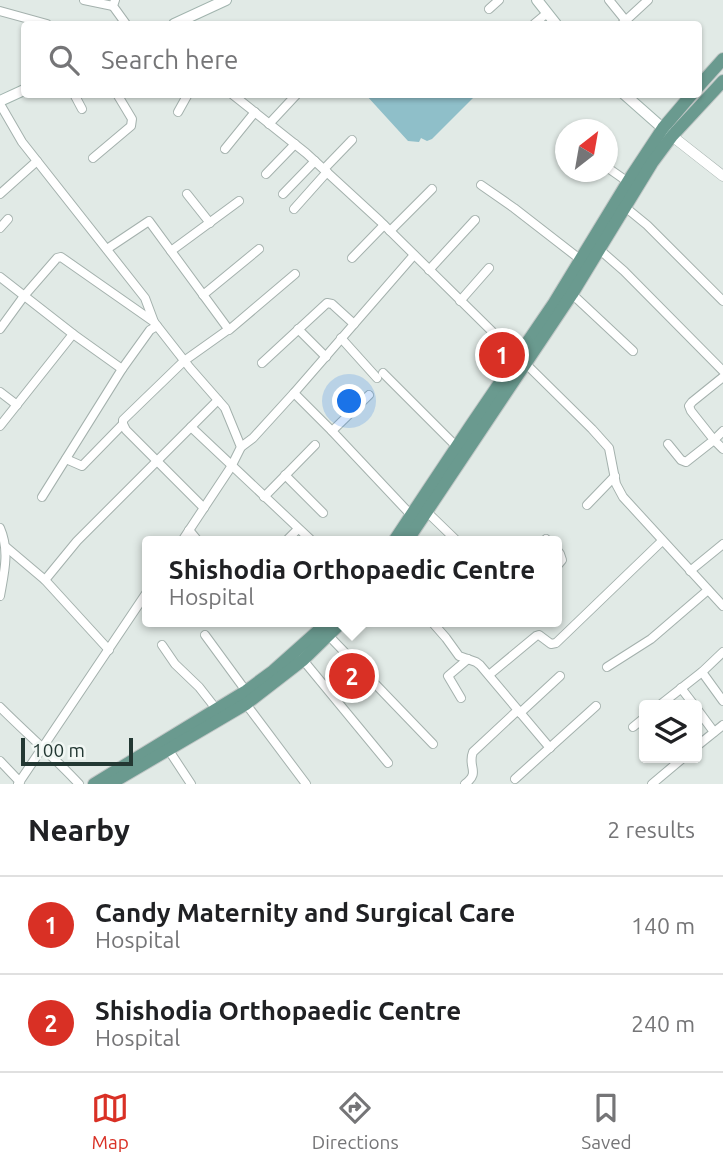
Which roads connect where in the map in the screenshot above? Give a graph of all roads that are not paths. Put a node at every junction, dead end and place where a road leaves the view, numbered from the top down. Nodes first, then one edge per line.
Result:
1 (84, 0) edge
2 (226, 0) edge
3 (499, 0) edge
4 (537, 0) edge
5 (609, 0) edge
6 (648, 0) edge
7 (114, 3) edge
8 (489, 9) dead end
9 (0, 11) edge
10 (546, 14) junction
11 (36, 21) edge
12 (125, 21) edge
13 (180, 21) edge
14 (538, 21) edge
15 (553, 21) edge
16 (623, 21) edge
17 (626, 21) edge
18 (723, 59) edge
19 (723, 81) edge
20 (702, 83) edge
21 (21, 92) edge
22 (76, 98) edge
23 (119, 98) edge
24 (186, 98) edge
25 (240, 98) edge
26 (293, 98) edge
27 (629, 98) edge
28 (689, 98) edge
29 (0, 102) edge
30 (82, 110) dead end
31 (178, 112) dead end
32 (255, 113) junction
33 (270, 124) junction
34 (667, 132) junction
35 (352, 140) dead end
36 (295, 144) junction
37 (225, 149) dead end
38 (93, 158) dead end
39 (37, 161) junction
40 (315, 161) junction
41 (325, 171) junction
42 (266, 174) dead end
43 (618, 175) edge
44 (723, 176) edge
45 (628, 182) junction
46 (481, 185) dead end
47 (432, 189) dead end
48 (0, 194) edge
49 (187, 194) dead end
50 (283, 194) dead end
51 (239, 201) dead end
52 (625, 207) junction
53 (295, 209) dead end
54 (8, 219) dead end
55 (475, 220) dead end
56 (210, 223) junction
57 (0, 228) edge
58 (387, 228) junction
59 (107, 249) junction
60 (259, 249) dead end
61 (600, 250) junction
62 (171, 251) junction
63 (414, 255) junction
64 (352, 258) dead end
65 (581, 260) junction
66 (489, 268) dead end
67 (429, 270) junction
68 (295, 274) dead end
69 (0, 277) edge
70 (572, 294) junction
71 (203, 295) junction
72 (24, 296) junction
73 (723, 300) edge
74 (460, 301) junction
75 (155, 324) junction
76 (354, 324) junction
77 (0, 329) edge
78 (229, 329) junction
79 (298, 330) junction
80 (72, 334) junction
81 (341, 338) junction
82 (632, 351) dead end
83 (326, 357) junction
84 (522, 360) junction
85 (184, 361) junction
86 (262, 363) dead end
87 (122, 369) junction
88 (723, 371) edge
89 (723, 377) edge
90 (0, 392) edge
91 (293, 393) junction
92 (369, 395) dead end
93 (218, 400) junction
94 (17, 405) junction
95 (123, 424) junction
96 (0, 426) edge
97 (191, 427) junction
98 (332, 430) junction
99 (723, 431) edge
100 (714, 440) junction
101 (668, 444) dead end
102 (315, 445) dead end
103 (241, 447) junction
104 (457, 447) junction
105 (723, 449) edge
106 (65, 459) junction
107 (157, 461) junction
108 (231, 467) junction
109 (285, 475) junction
110 (614, 476) junction
111 (264, 496) junction
112 (42, 497) dead end
113 (587, 505) dead end
114 (204, 508) junction
115 (427, 512) junction
116 (323, 513) dead end
117 (412, 516) junction
118 (0, 528) edge
119 (298, 529) junction
120 (189, 530) junction
121 (185, 536) edge
122 (194, 536) edge
123 (291, 536) edge
124 (306, 536) edge
125 (398, 536) edge
126 (410, 536) edge
127 (452, 536) edge
128 (662, 541) junction
129 (4, 542) edge
130 (723, 544) edge
131 (690, 571) junction
132 (45, 580) junction
133 (708, 590) junction
134 (0, 596) edge
135 (142, 599) edge
136 (723, 606) edge
137 (322, 627) edge
138 (337, 627) edge
139 (436, 627) edge
140 (205, 635) dead end
141 (329, 636) junction
142 (162, 645) dead end
143 (108, 650) junction
144 (723, 652) edge
145 (468, 659) junction
146 (303, 660) junction
147 (607, 667) dead end
148 (702, 672) junction
149 (489, 676) junction
150 (560, 676) dead end
151 (681, 688) junction
152 (246, 697) junction
153 (461, 698) dead end
154 (666, 700) edge
155 (690, 700) edge
156 (723, 701) edge
157 (596, 706) dead end
158 (0, 707) edge
159 (217, 710) junction
160 (519, 712) junction
161 (702, 716) edge
162 (639, 722) edge
163 (723, 725) edge
164 (633, 727) dead end
165 (714, 732) junction
166 (702, 742) edge
167 (433, 744) dead end
168 (550, 748) junction
169 (42, 749) junction
170 (168, 749) junction
171 (0, 761) edge
172 (677, 763) edge
173 (388, 764) dead end
174 (515, 779) dead end
175 (19, 783) edge
176 (79, 784) edge
177 (94, 784) edge
178 (110, 784) edge
179 (191, 784) edge
180 (306, 784) edge
181 (465, 784) edge
182 (652, 784) edge

1 - 7 street
2 - 13 main road
3 - 8 street
4 - 10 main road
5 - 16 street
6 - 17 street
7 - 12 street
9 - 11 street
10 - 14 street
10 - 15 main road
18 - 20 main road
19 - 34 main road
21 - 29 main road
22 - 30 street
23 - 38 street
24 - 31 street
25 - 32 street
26 - 33 street
27 - 34 main road
28 - 34 main road
29 - 39 street
32 - 33 street
32 - 37 street
33 - 36 street
34 - 44 street
34 - 45 main road
34 - 52 main road
35 - 41 street
36 - 40 street
36 - 42 street
39 - 48 street
39 - 59 street
40 - 41 street
40 - 50 street
41 - 53 street
41 - 58 street
43 - 45 street
45 - 65 main road
46 - 65 street
47 - 58 street
49 - 56 street
51 - 56 street
52 - 61 main road
52 - 73 street
54 - 57 street
55 - 67 street
56 - 62 street
58 - 63 street
58 - 64 street
59 - 62 street
59 - 75 street
60 - 71 street
61 - 70 main road
61 - 88 street
62 - 71 street
63 - 67 street
63 - 76 street
65 - 84 main road
66 - 74 street
67 - 74 street
68 - 78 street
69 - 72 street
70 - 82 street
70 - 84 main road
71 - 78 street
72 - 75 street
72 - 77 street
72 - 80 street
74 - 84 street
75 - 85 street
75 - 87 street
76 - 79 street
76 - 81 street
78 - 85 street
79 - 83 street
79 - 86 street
80 - 87 street
80 - 94 street
81 - 83 street
81 - 104 street
83 - 91 street
84 - 104 main road
84 - 110 street
84 - 115 main road
85 - 93 street
85 - 95 street
87 - 106 street
89 - 100 street
90 - 94 street
91 - 98 street
91 - 103 street
92 - 98 street
93 - 97 street
93 - 103 street
94 - 96 street
95 - 106 street
95 - 107 street
97 - 107 street
97 - 108 street
98 - 117 street
99 - 100 street
100 - 101 street
100 - 105 street
102 - 109 street
103 - 108 street
104 - 117 main road
106 - 112 street
107 - 114 street
107 - 132 street
108 - 111 street
108 - 114 street
109 - 111 street
109 - 116 street
110 - 113 street
110 - 128 street
111 - 119 street
114 - 120 street
115 - 126 main road
115 - 127 street
117 - 125 main road
118 - 129 street
119 - 123 street
119 - 124 street
120 - 121 street
120 - 122 street
128 - 131 street
128 - 149 street
129 - 132 street
129 - 134 street
130 - 131 street
131 - 133 street
132 - 143 street
133 - 136 street
133 - 147 street
135 - 143 street
137 - 152 main road
138 - 141 main road
139 - 145 street
140 - 152 street
141 - 146 main road
141 - 167 street
142 - 159 street
143 - 169 street
144 - 148 street
145 - 149 street
145 - 153 street
146 - 152 main road
146 - 173 street
148 - 151 street
148 - 156 street
149 - 160 street
150 - 160 street
151 - 154 street
151 - 155 street
152 - 159 main road
152 - 170 main road
152 - 180 street
157 - 168 street
158 - 169 street
159 - 177 main road
160 - 168 street
160 - 181 street
161 - 165 street
162 - 164 street
163 - 165 street
165 - 166 street
168 - 174 street
169 - 175 street
169 - 176 street
170 - 178 main road
170 - 179 street
171 - 175 street
172 - 182 street

